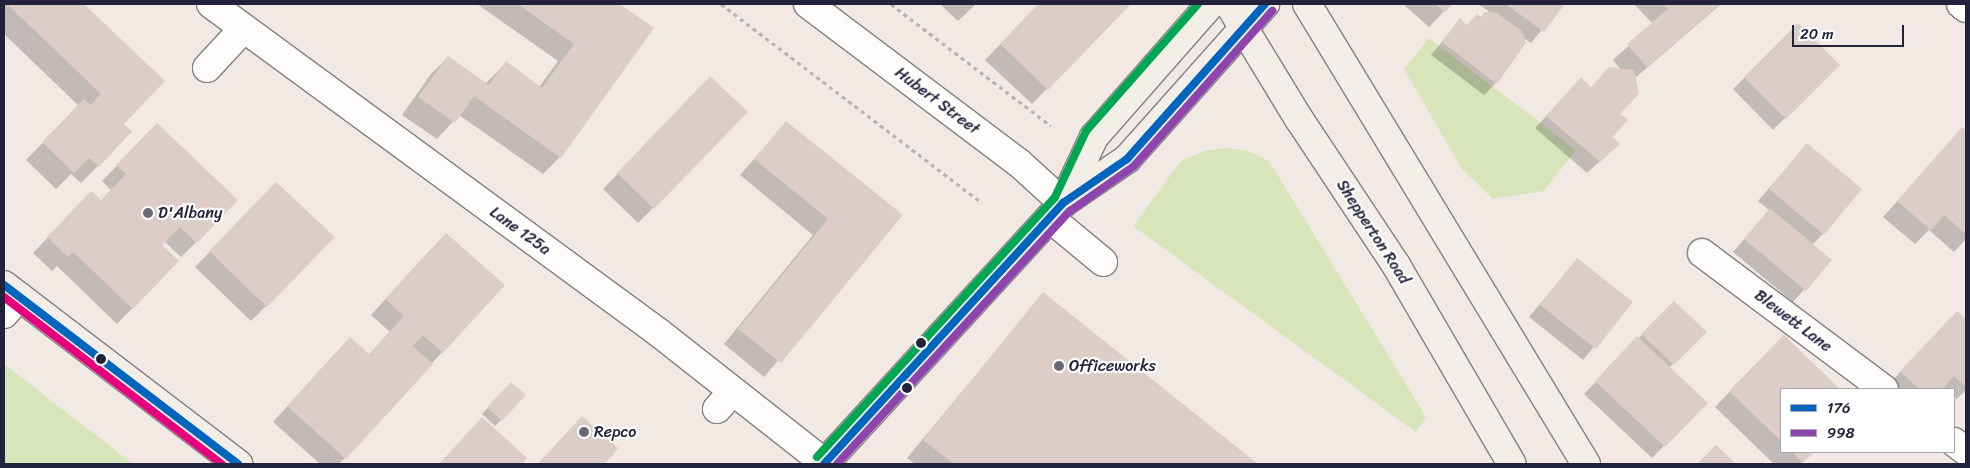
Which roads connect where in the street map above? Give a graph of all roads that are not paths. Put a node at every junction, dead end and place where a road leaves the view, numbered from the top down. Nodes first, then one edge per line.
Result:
1 (211, 4) edge
2 (808, 4) edge
3 (1211, 4) edge
4 (1229, 4) edge
5 (1265, 4) edge
6 (1307, 4) edge
7 (1961, 4) edge
8 (1966, 8) edge
9 (244, 28) junction
10 (1244, 28) junction
11 (207, 68) dead end
12 (1056, 210) junction
13 (1702, 253) dead end
14 (1103, 262) dead end
15 (9, 298) edge
16 (1883, 388) edge
17 (1955, 443) edge
18 (1966, 451) edge
19 (238, 464) edge
20 (825, 464) edge
21 (1512, 464) edge
22 (1586, 464) edge

1 - 9 street, Lane 125a
2 - 12 street, Hubert Street
3 - 12 main road
4 - 10 main road, Shepperton Road
5 - 10 main road
6 - 22 main road
7 - 8 street
9 - 11 street
9 - 20 street, Lane 125a
10 - 12 main road
10 - 21 main road, Shepperton Road
12 - 14 street, Hubert Street
12 - 20 main road
13 - 16 street, Blewett Lane
15 - 19 main road
17 - 18 street

